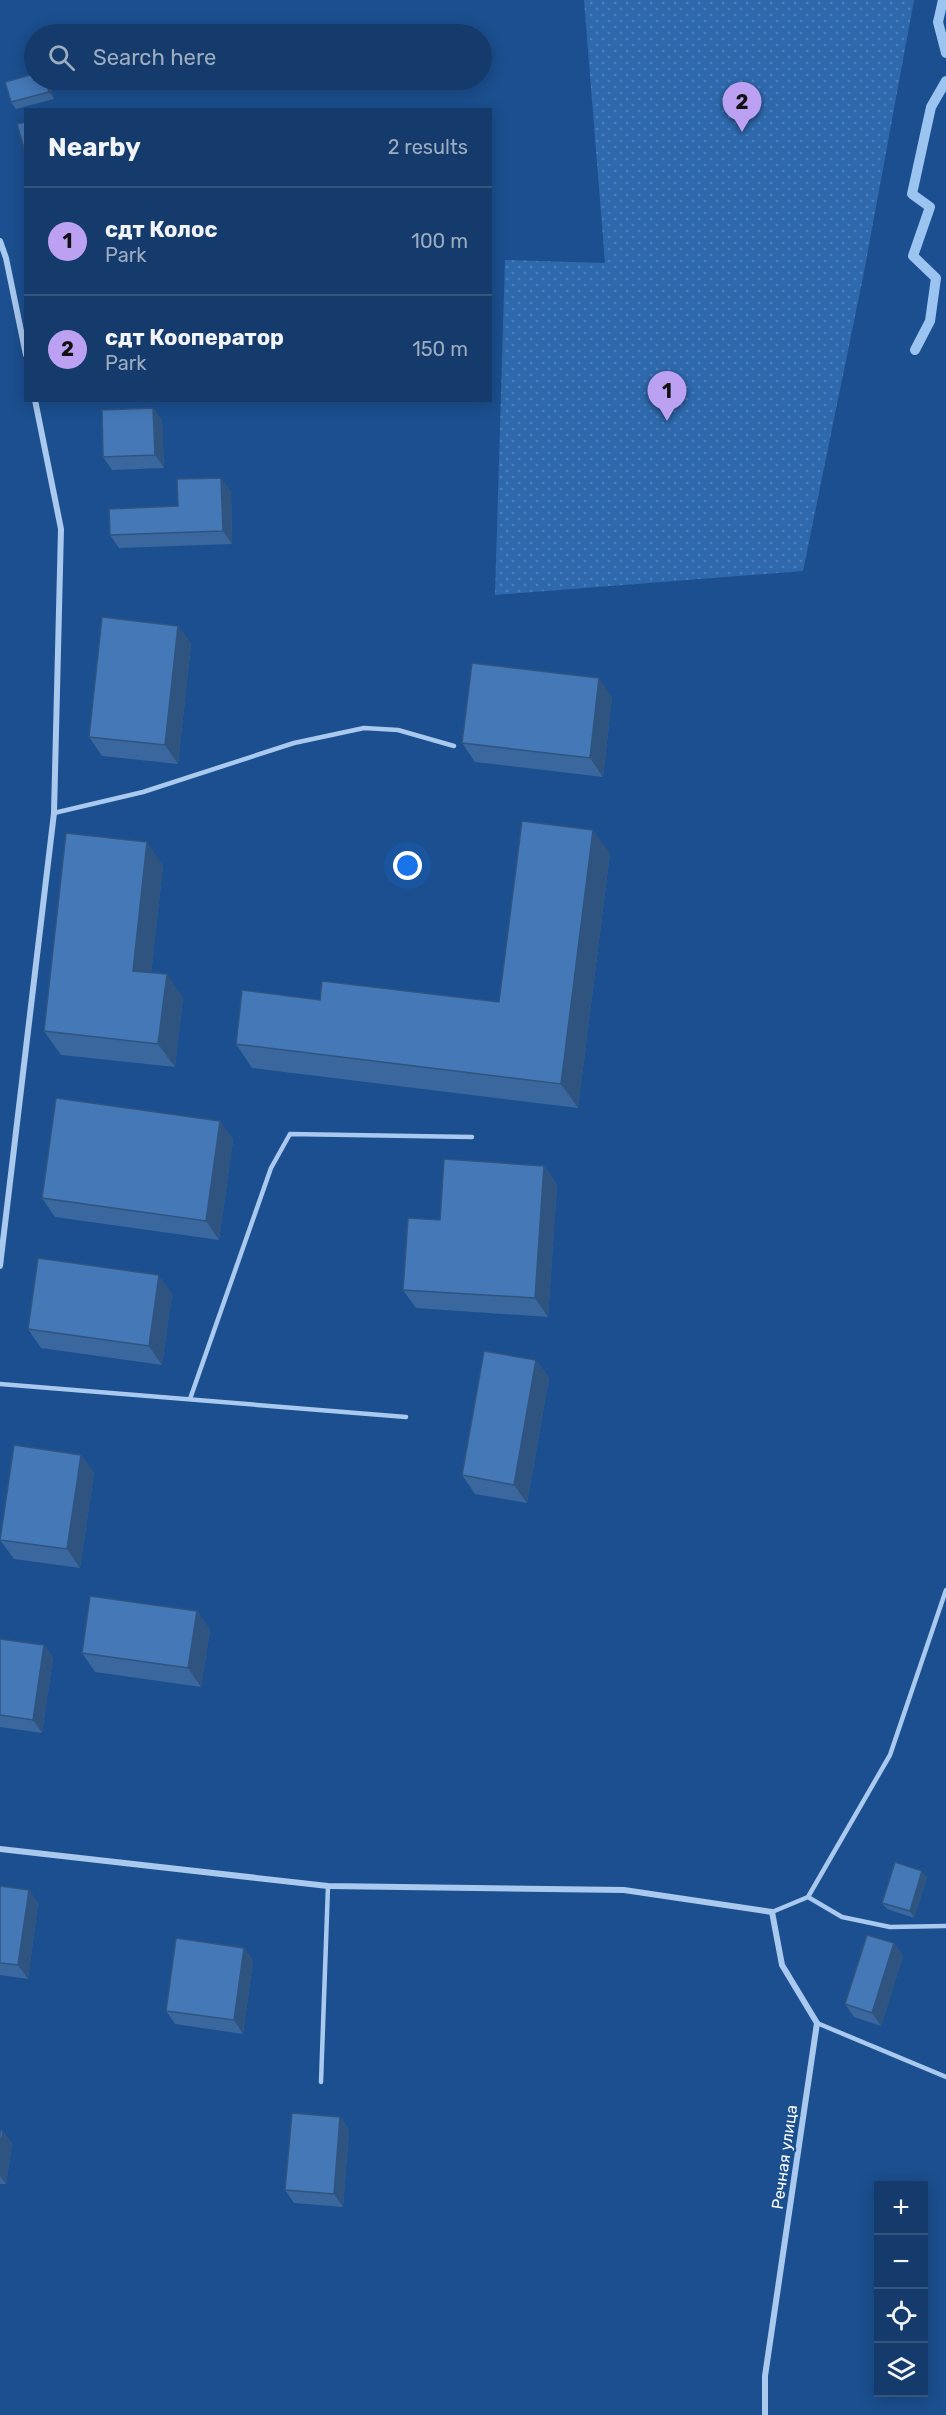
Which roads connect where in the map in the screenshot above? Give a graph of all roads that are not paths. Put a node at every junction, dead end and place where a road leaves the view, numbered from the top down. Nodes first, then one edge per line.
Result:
1 (0, 242) edge
2 (24, 345) edge
3 (35, 402) edge
4 (454, 746) dead end
5 (54, 813) junction
6 (472, 1137) dead end
7 (0, 1266) edge
8 (0, 1383) edge
9 (190, 1399) junction
10 (406, 1417) dead end
11 (946, 1590) edge
12 (0, 1849) edge
13 (328, 1886) junction
14 (808, 1897) junction
15 (772, 1912) junction
16 (946, 1926) edge
17 (817, 2023) junction
18 (946, 2077) edge
19 (321, 2082) dead end
20 (765, 2415) edge

1 - 2 street
3 - 5 street
4 - 5 lane
5 - 7 street
6 - 9 lane
8 - 9 lane
9 - 10 lane
11 - 14 lane
12 - 13 street
13 - 15 street
13 - 19 lane
14 - 15 lane
14 - 16 lane
15 - 17 street
17 - 18 lane
17 - 20 street, Речная улица

